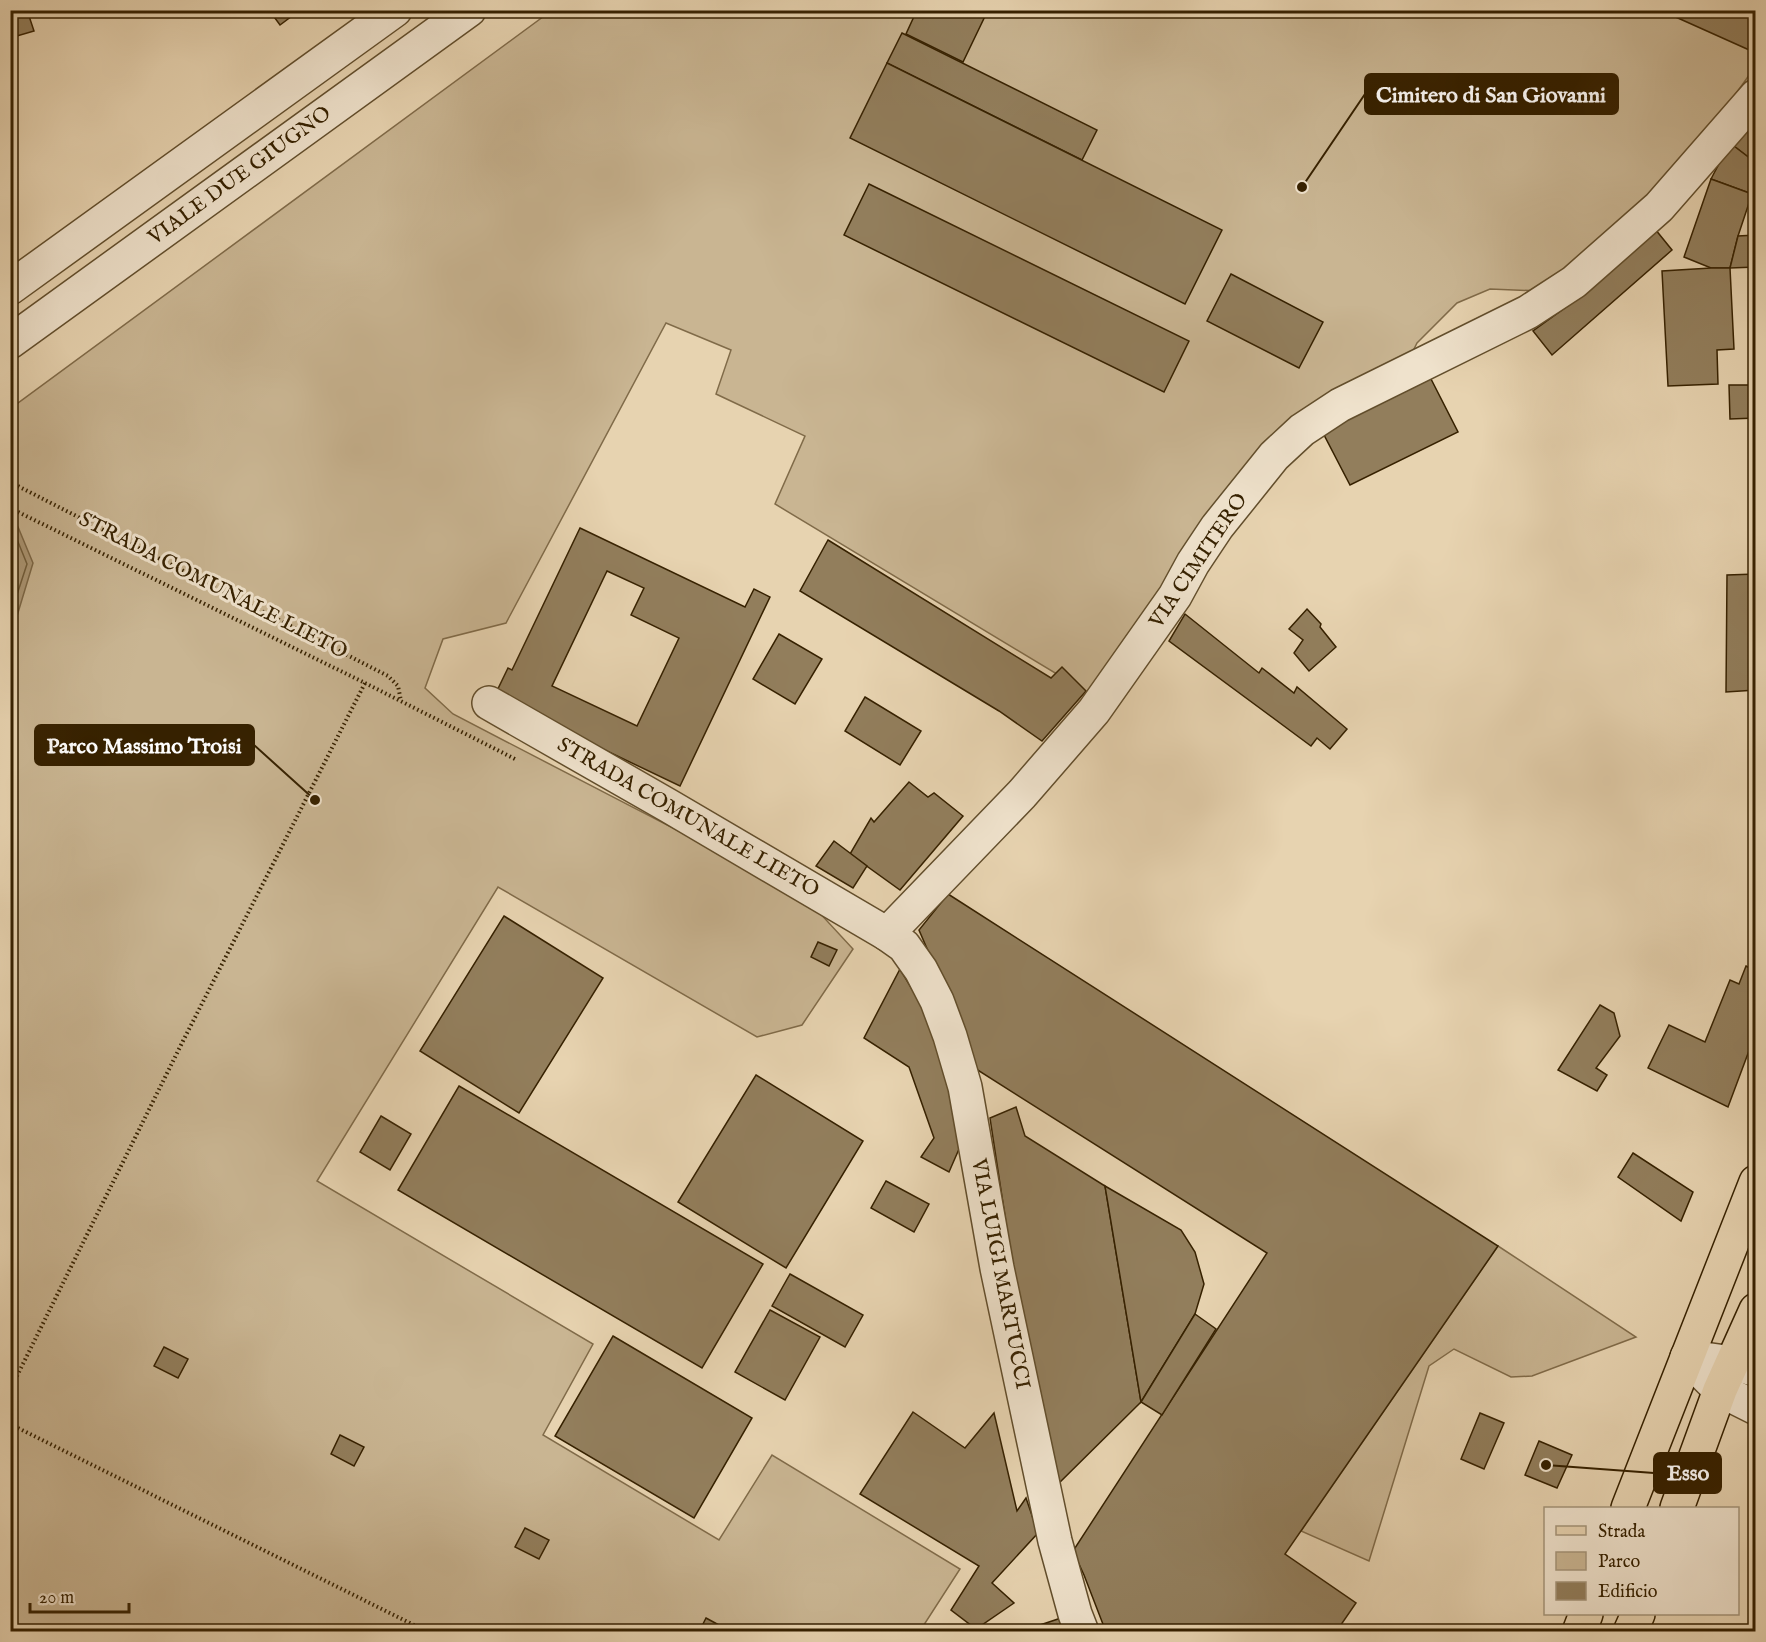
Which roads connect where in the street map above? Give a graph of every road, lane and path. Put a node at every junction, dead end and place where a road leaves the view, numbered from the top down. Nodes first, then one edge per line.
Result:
1 (395, 10) edge
2 (469, 10) edge
3 (1755, 96) edge
4 (10, 288) edge
5 (10, 342) edge
6 (10, 482) edge
7 (10, 508) edge
8 (401, 702) dead end
9 (489, 703) dead end
10 (887, 934) junction
11 (1755, 1182) edge
12 (1755, 1310) edge
13 (1687, 1357) junction
14 (1736, 1375) edge
15 (10, 1390) edge
16 (1755, 1408) edge
17 (10, 1424) edge
18 (1629, 1507) edge
19 (1678, 1507) edge
20 (1586, 1615) edge
21 (1638, 1615) edge
22 (428, 1632) edge
23 (1082, 1632) edge
24 (1579, 1632) edge
25 (1630, 1632) edge

1 - 4 street, VIALE DUE GIUGNO
2 - 5 street, VIALE DUE GIUGNO
3 - 10 street, VIA CIMITERO
6 - 8 path, STRADA COMUNALE LIETO
7 - 15 path
9 - 10 street, STRADA COMUNALE LIETO
10 - 23 street, VIA LUIGI MARTUCCI
11 - 13 main road
12 - 14 main road
13 - 14 street
13 - 18 main road
14 - 16 street
14 - 19 main road
17 - 22 path
20 - 24 main road
21 - 25 main road

